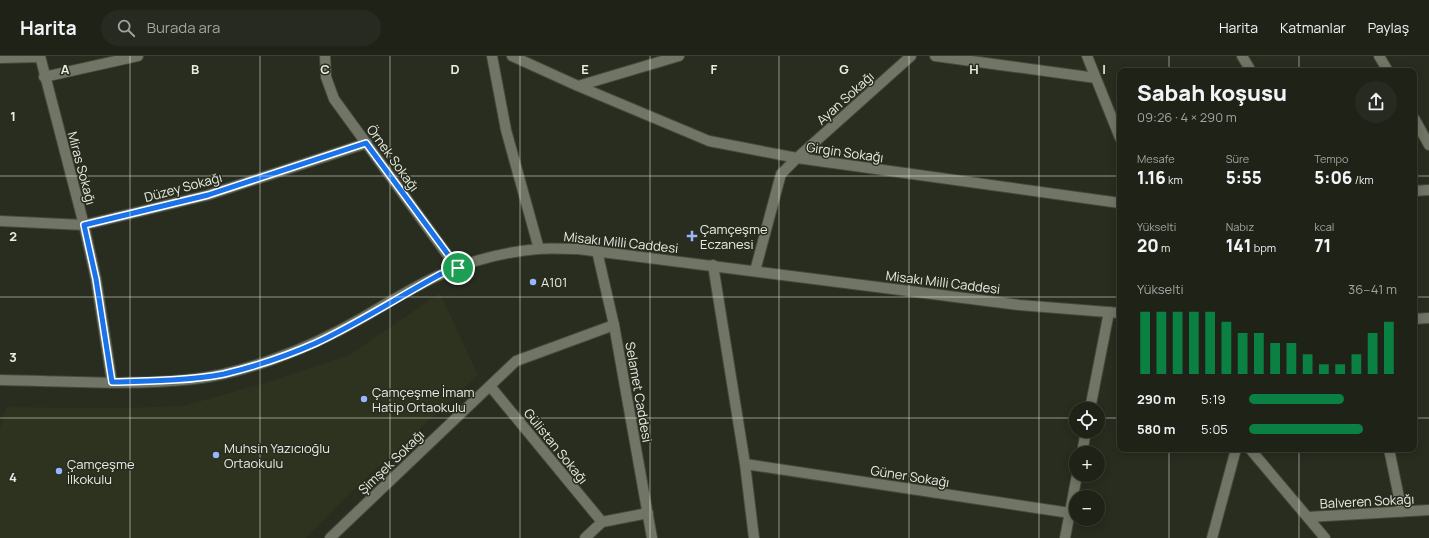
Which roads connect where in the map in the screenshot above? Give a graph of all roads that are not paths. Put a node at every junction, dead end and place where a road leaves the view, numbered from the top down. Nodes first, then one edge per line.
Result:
1 (138, 56) edge
2 (325, 56) edge
3 (492, 56) edge
4 (512, 56) edge
5 (679, 56) edge
6 (911, 56) edge
7 (935, 56) edge
8 (1087, 56) edge
9 (1242, 56) edge
10 (1379, 56) edge
11 (40, 57) edge
12 (0, 58) edge
13 (1249, 68) edge
14 (1386, 68) edge
15 (44, 77) junction
16 (1096, 78) junction
17 (578, 86) junction
18 (1417, 123) edge
19 (1117, 130) edge
20 (366, 143) junction
21 (1429, 145) edge
22 (797, 158) junction
23 (1429, 190) edge
24 (1417, 191) edge
25 (1117, 203) edge
26 (0, 221) edge
27 (84, 225) junction
28 (539, 249) junction
29 (597, 251) junction
30 (714, 265) junction
31 (458, 268) junction
32 (755, 270) junction
33 (1109, 312) junction
34 (1117, 313) edge
35 (1429, 318) edge
36 (1417, 319) edge
37 (614, 326) junction
38 (0, 380) edge
39 (112, 382) junction
40 (490, 386) junction
41 (1091, 402) edge
42 (1235, 452) edge
43 (1253, 452) edge
44 (1390, 452) edge
45 (745, 464) junction
46 (1429, 510) edge
47 (1402, 512) junction
48 (1069, 513) edge
49 (648, 514) junction
50 (1069, 518) edge
51 (1308, 518) junction
52 (602, 522) junction
53 (330, 538) edge
54 (585, 538) edge
55 (652, 538) edge
56 (754, 538) edge
57 (1065, 538) edge
58 (1212, 538) edge
59 (1325, 538) edge

1 - 15 street
2 - 20 street, Örnek Sokağı
3 - 28 street
4 - 17 street, Girgin Sokağı
5 - 17 street
6 - 22 street, Ayan Sokağı
7 - 16 street
8 - 16 street
9 - 13 street
10 - 14 street
11 - 12 street
11 - 15 street, Miras Sokağı
15 - 27 street, Miras Sokağı
16 - 19 street
17 - 22 street, Girgin Sokağı
18 - 21 street
20 - 27 street, Düzey Sokağı
20 - 31 street, Örnek Sokağı
22 - 25 street, Girgin Sokağı
22 - 32 street, Ayan Sokağı
23 - 24 street
26 - 27 street, Düzey Sokağı
27 - 39 street, Miras Sokağı
28 - 29 street, Misakı Milli Caddesi
28 - 31 street, Misakı Milli Caddesi
29 - 30 street, Misakı Milli Caddesi
29 - 37 street, Selamet Caddesi
30 - 32 street, Misakı Milli Caddesi
30 - 45 street
31 - 39 street, Misakı Milli Caddesi
32 - 33 street, Misakı Milli Caddesi
33 - 34 street, Misakı Milli Caddesi
33 - 41 street
35 - 36 street
37 - 40 street, Şimşek Sokağı
37 - 49 street, Selamet Caddesi
38 - 39 street, Misakı Milli Caddesi
40 - 52 street, Gülistan Sokağı
40 - 53 street, Şimşek Sokağı
42 - 58 street
43 - 51 street
44 - 47 street
45 - 48 street, Güner Sokağı
45 - 56 street
46 - 47 street, Balveren Sokağı
47 - 51 street, Balveren Sokağı
49 - 52 street
49 - 55 street, Selamet Caddesi
50 - 57 street
51 - 59 street
52 - 54 street

